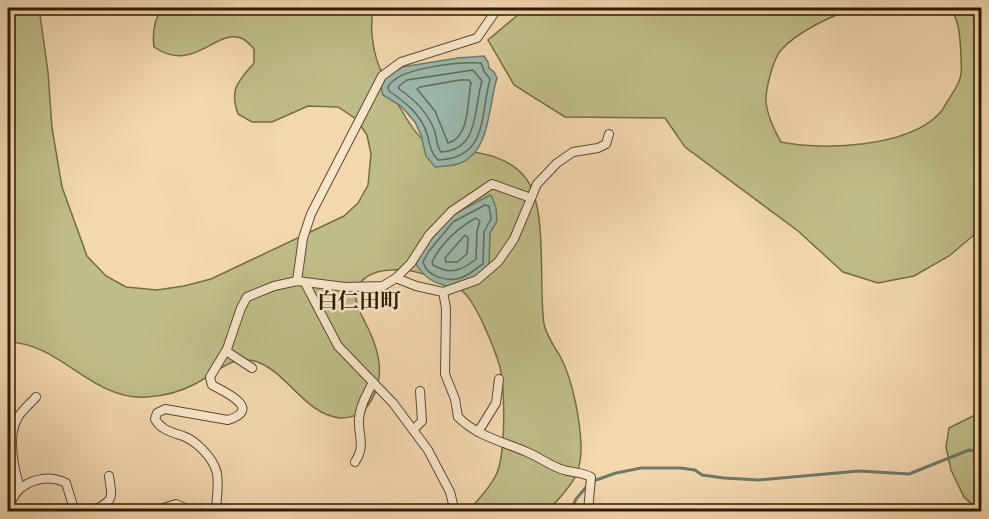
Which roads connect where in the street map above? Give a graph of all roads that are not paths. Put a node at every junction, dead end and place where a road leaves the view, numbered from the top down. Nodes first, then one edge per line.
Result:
1 (498, 8) edge
2 (609, 134) dead end
3 (531, 198) junction
4 (396, 278) junction
5 (301, 282) junction
6 (443, 292) junction
7 (226, 351) junction
8 (252, 368) dead end
9 (499, 379) dead end
10 (373, 382) junction
11 (420, 391) dead end
12 (36, 397) dead end
13 (413, 430) junction
14 (478, 432) junction
15 (355, 462) dead end
16 (108, 476) dead end
17 (20, 488) junction
18 (8, 508) edge
19 (96, 510) edge
20 (75, 512) edge
21 (164, 512) edge
22 (186, 512) edge
23 (216, 512) edge
24 (455, 512) edge
25 (588, 512) edge

1 - 5 street
2 - 3 street
3 - 4 street
3 - 6 street
4 - 5 street
4 - 6 street
5 - 7 street
5 - 10 street
6 - 14 street
7 - 8 street
7 - 23 street
9 - 14 street
10 - 13 street
10 - 15 street
11 - 13 street
12 - 17 street
13 - 24 street
14 - 25 street
16 - 19 street
17 - 18 street
17 - 20 street
21 - 22 street

